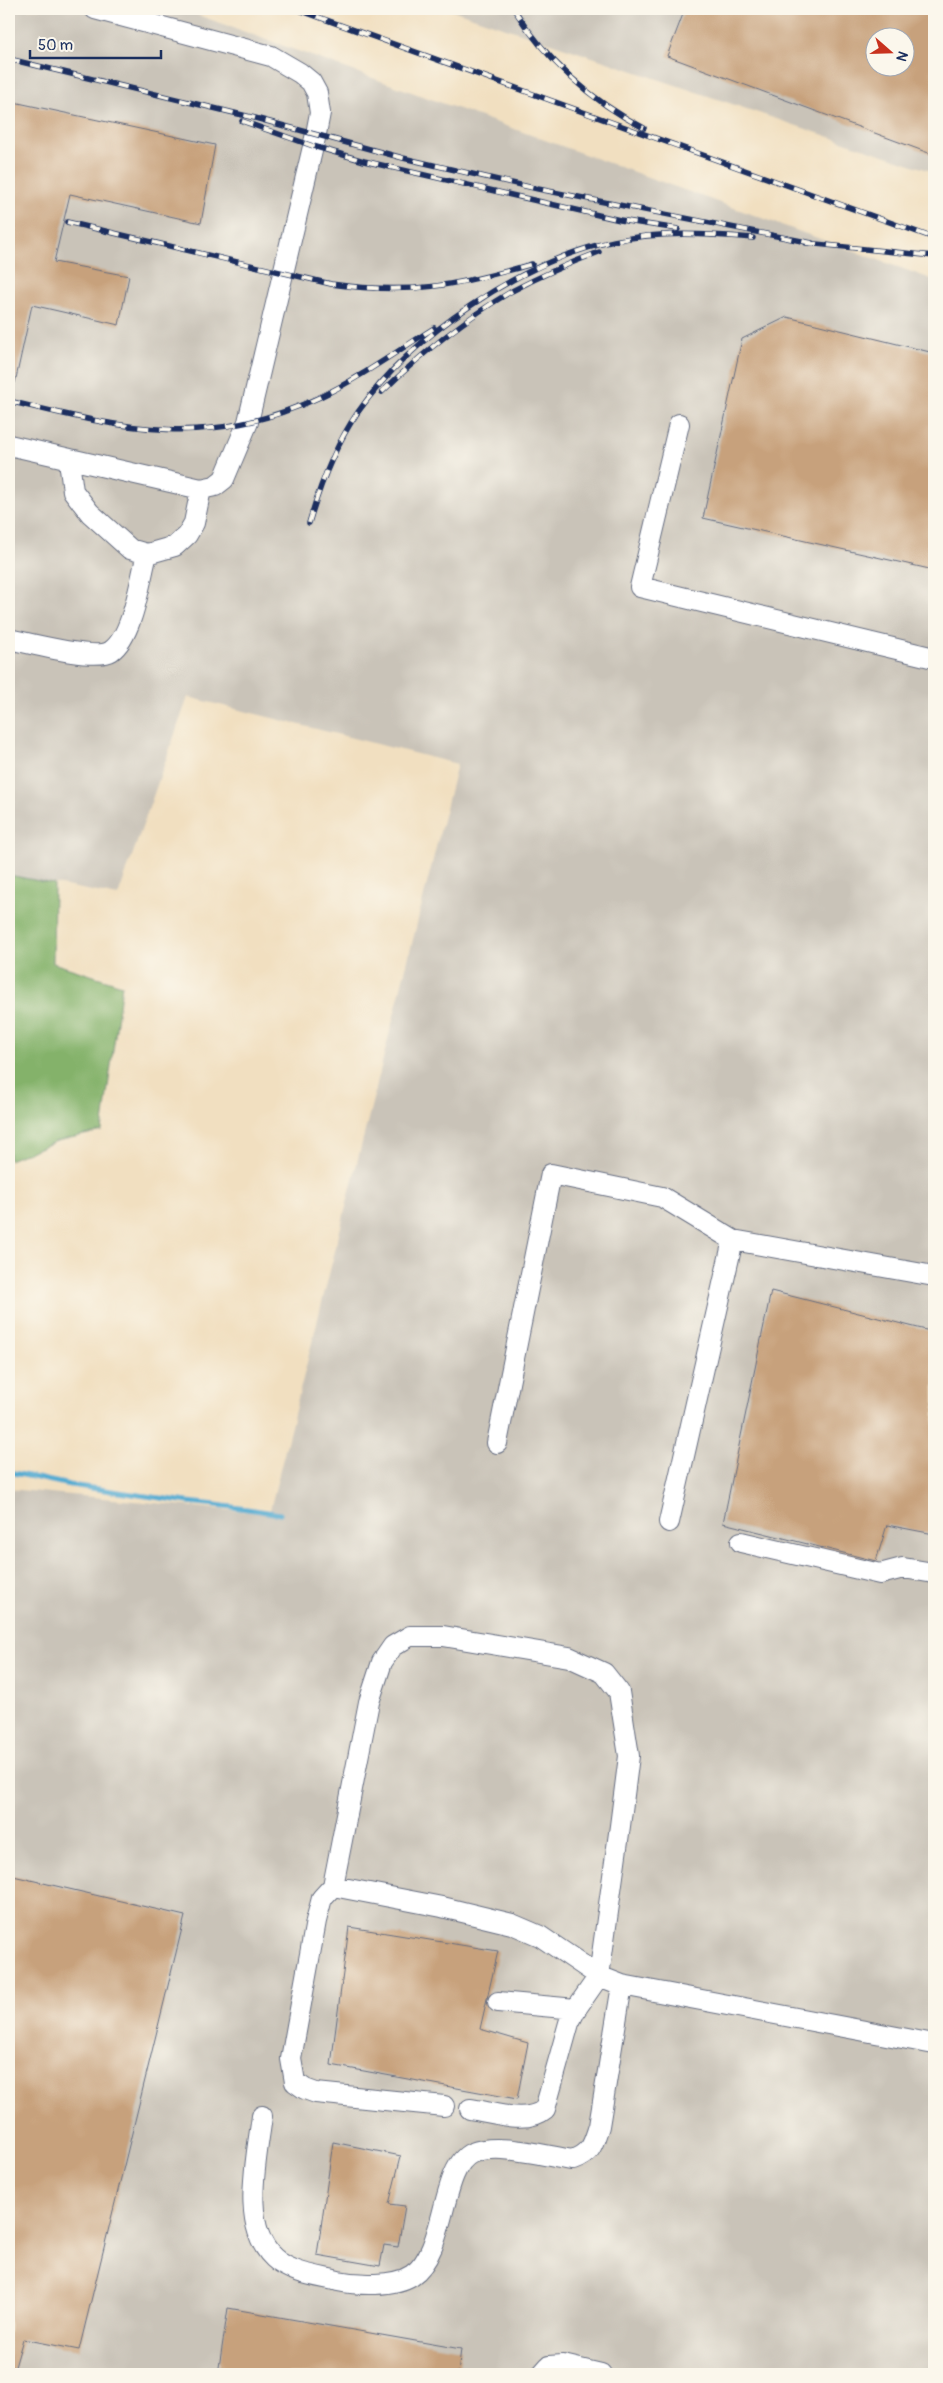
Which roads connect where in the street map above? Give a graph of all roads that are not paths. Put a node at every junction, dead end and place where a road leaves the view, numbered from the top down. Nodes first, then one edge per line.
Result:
1 (95, 9) edge
2 (679, 424) dead end
3 (9, 445) edge
4 (69, 460) junction
5 (201, 489) junction
6 (147, 554) junction
7 (9, 638) edge
8 (934, 658) edge
9 (732, 1240) junction
10 (934, 1276) edge
11 (497, 1443) dead end
12 (669, 1522) dead end
13 (741, 1542) dead end
14 (934, 1573) edge
15 (334, 1886) junction
16 (599, 1976) junction
17 (622, 1985) junction
18 (498, 2002) dead end
19 (576, 2009) junction
20 (934, 2044) edge
21 (444, 2106) dead end
22 (470, 2109) dead end
23 (262, 2116) dead end
24 (542, 2374) edge
25 (601, 2374) edge

1 - 5 lane
2 - 8 lane
3 - 4 lane
4 - 5 lane
4 - 6 lane
5 - 6 lane
6 - 7 lane
9 - 10 lane
9 - 11 lane
9 - 12 lane
13 - 14 lane
15 - 16 lane
15 - 16 lane
15 - 21 lane
16 - 17 lane
16 - 19 lane
17 - 20 lane
17 - 23 lane
18 - 19 lane
19 - 22 lane
24 - 25 lane

